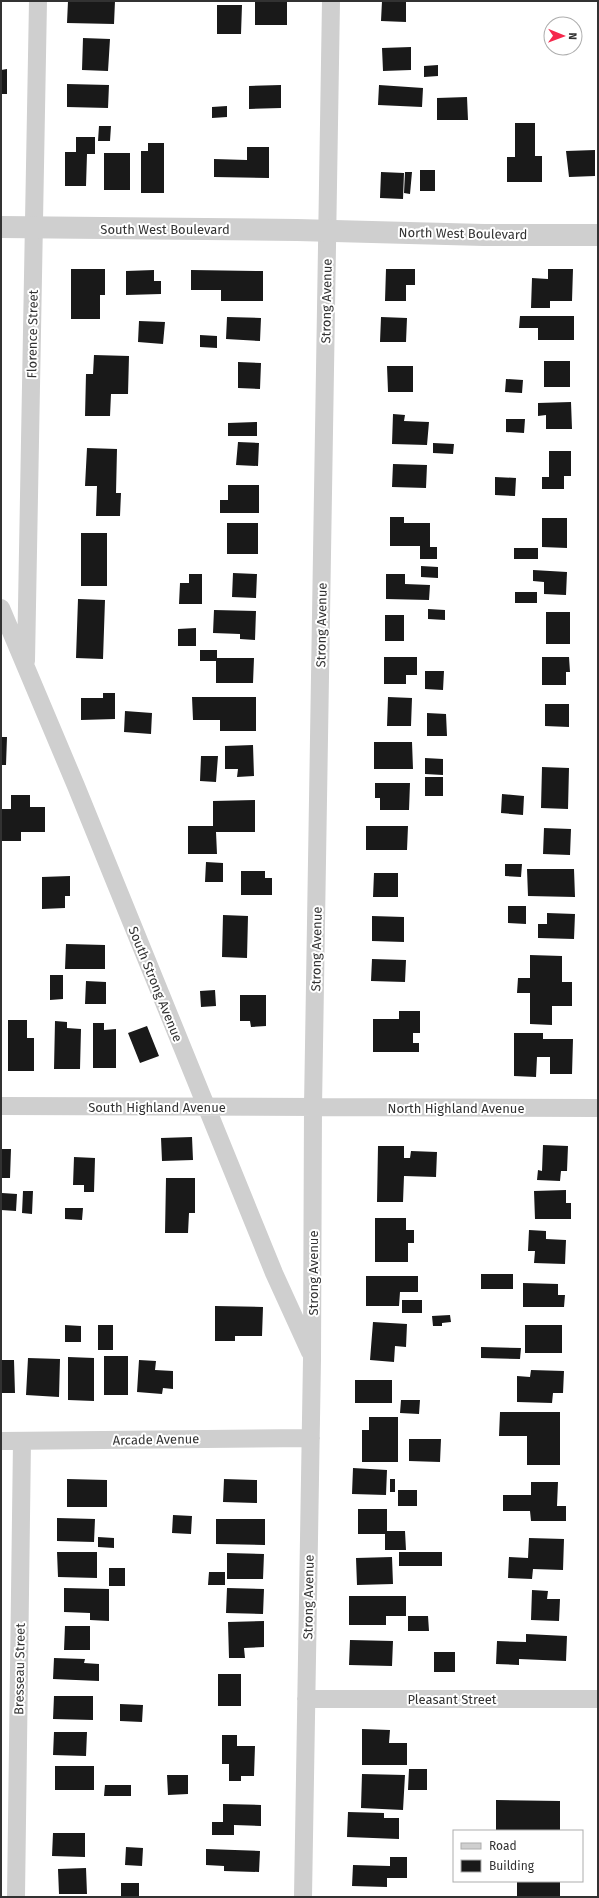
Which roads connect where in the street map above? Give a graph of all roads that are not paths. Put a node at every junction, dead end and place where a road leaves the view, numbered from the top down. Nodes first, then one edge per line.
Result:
1 (38, 1) edge
2 (331, 1) edge
3 (1, 228) edge
4 (35, 228) junction
5 (328, 231) junction
6 (598, 235) edge
7 (1, 608) edge
8 (26, 668) junction
9 (1, 1106) edge
10 (206, 1107) junction
11 (313, 1107) junction
12 (598, 1108) edge
13 (312, 1359) junction
14 (311, 1438) junction
15 (1, 1440) edge
16 (22, 1441) junction
17 (306, 1699) junction
18 (598, 1700) edge
19 (16, 1897) edge
20 (303, 1897) edge

1 - 4 street, Florence Street
2 - 5 street, Strong Avenue
3 - 4 street, South West Boulevard
4 - 5 street, South West Boulevard
4 - 8 street, Florence Street
5 - 6 street, North West Boulevard
5 - 11 street, Strong Avenue
7 - 8 street, South Strong Avenue
8 - 10 street, South Strong Avenue
9 - 10 street, South Highland Avenue
10 - 11 street, South Highland Avenue
10 - 13 street, South Strong Avenue
11 - 12 street, North Highland Avenue
11 - 13 street, Strong Avenue
13 - 14 street, Strong Avenue
14 - 16 street, Arcade Avenue
14 - 17 street, Strong Avenue
15 - 16 street, Arcade Avenue
16 - 19 street, Bresseau Street
17 - 18 street, Pleasant Street
17 - 20 street, Strong Avenue

